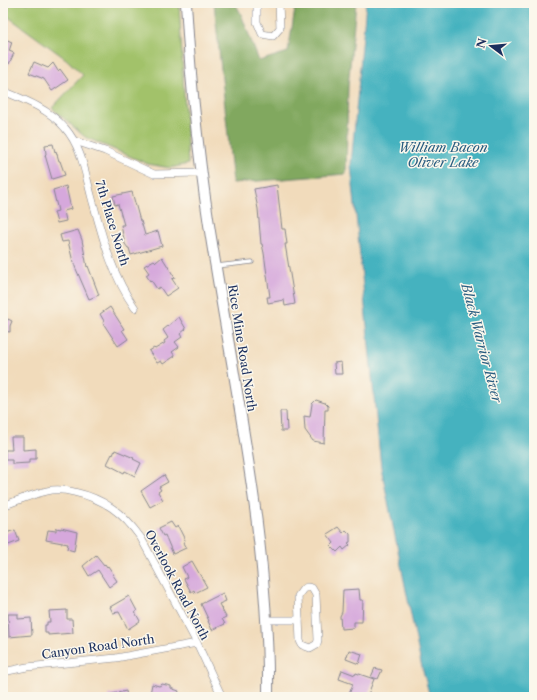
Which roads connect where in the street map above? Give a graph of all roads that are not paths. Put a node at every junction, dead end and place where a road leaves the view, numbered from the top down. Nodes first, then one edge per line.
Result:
1 (186, 3) edge
2 (257, 3) edge
3 (280, 3) edge
4 (3, 91) edge
5 (75, 141) junction
6 (202, 173) junction
7 (252, 262) dead end
8 (215, 266) junction
9 (135, 308) dead end
10 (3, 506) edge
11 (266, 620) junction
12 (299, 620) junction
13 (197, 643) junction
14 (3, 672) edge
15 (222, 697) edge
16 (268, 697) edge

1 - 6 main road, Rice Mine Road North
2 - 3 street
4 - 5 street
5 - 6 street
5 - 9 street, 7th Place North
6 - 8 main road, Rice Mine Road North
7 - 8 lane
8 - 11 main road, Rice Mine Road North
10 - 13 street, Overlook Road North
11 - 12 street
11 - 16 main road, Rice Mine Road North
12 - 12 street
13 - 14 street, Canyon Road North
13 - 15 street, Overlook Road North

